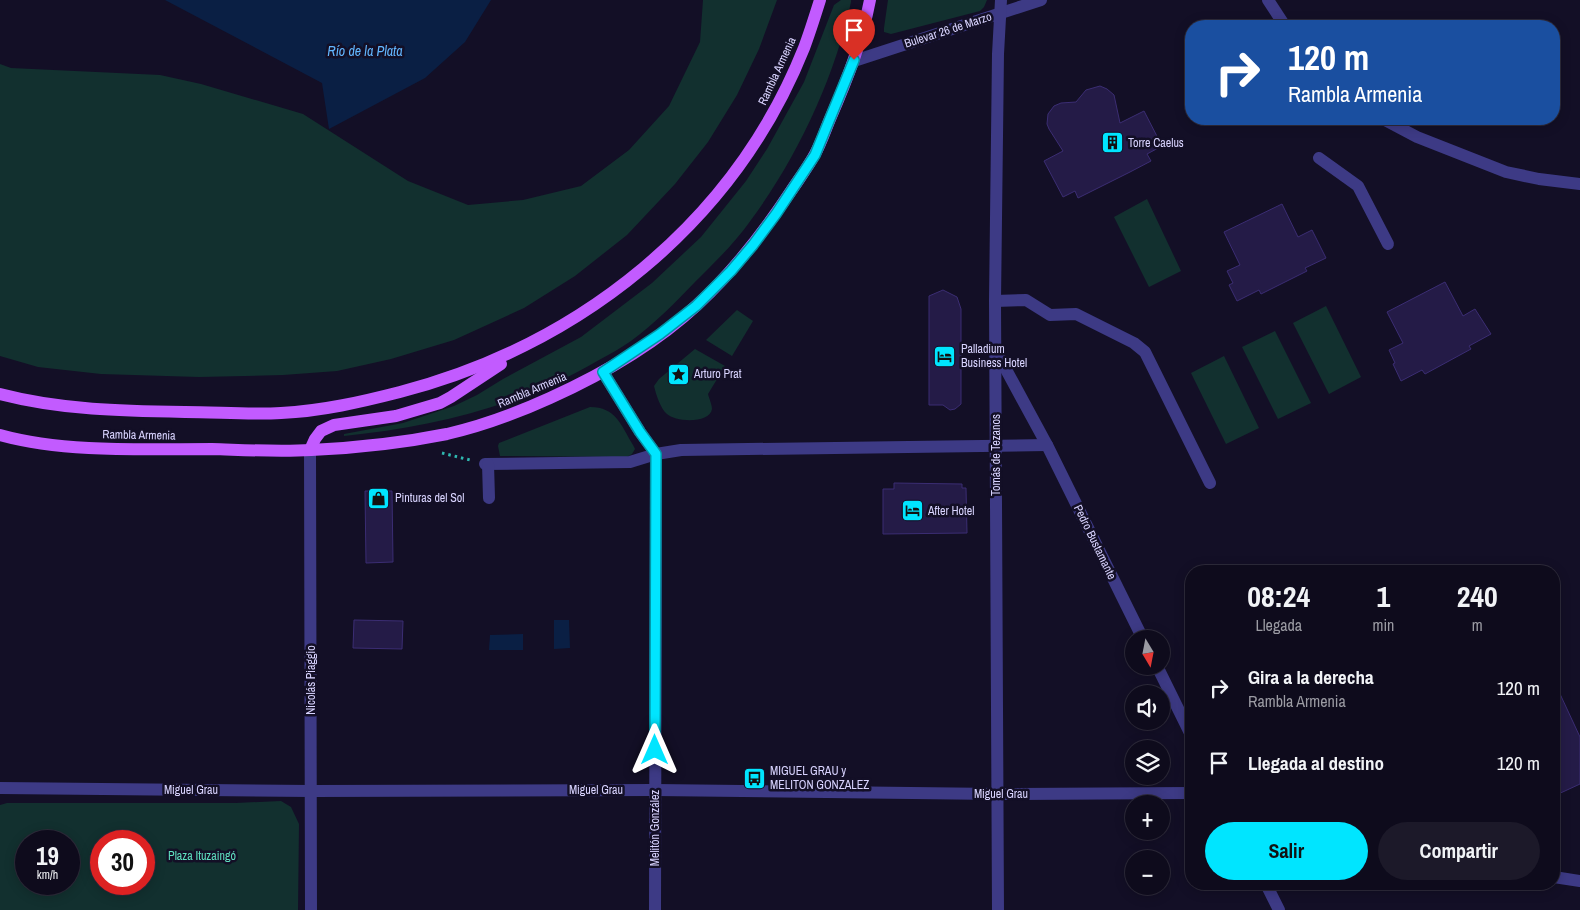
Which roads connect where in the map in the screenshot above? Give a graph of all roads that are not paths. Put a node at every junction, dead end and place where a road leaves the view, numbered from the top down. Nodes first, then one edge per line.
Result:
1 (820, 0) edge
2 (870, 0) edge
3 (1001, 0) edge
4 (1041, 0) edge
5 (1268, 0) edge
6 (1000, 14) junction
7 (1281, 20) edge
8 (854, 60) junction
9 (1394, 125) edge
10 (1319, 158) dead end
11 (1580, 184) edge
12 (1388, 244) dead end
13 (995, 301) junction
14 (539, 339) junction
15 (995, 349) junction
16 (603, 372) junction
17 (0, 394) edge
18 (0, 435) edge
19 (1047, 445) junction
20 (995, 446) junction
21 (310, 450) junction
22 (656, 454) junction
23 (1210, 483) dead end
24 (489, 498) dead end
25 (1140, 630) edge
26 (1161, 675) edge
27 (1185, 723) edge
28 (0, 788) edge
29 (655, 790) junction
30 (311, 791) junction
31 (1185, 793) edge
32 (997, 794) junction
33 (1560, 878) edge
34 (1580, 881) edge
35 (1269, 890) edge
36 (311, 910) edge
37 (655, 910) edge
38 (998, 910) edge
39 (1279, 910) edge

1 - 14 main road, Rambla Armenia
2 - 8 main road, Rambla Armenia
3 - 6 street, Tomás de Tezanos
4 - 6 street, Bulevar 26 de Marzo
5 - 7 street
6 - 8 street, Bulevar 26 de Marzo
6 - 13 street, Tomás de Tezanos
8 - 16 main road, Rambla Armenia
9 - 11 street
10 - 12 street
13 - 15 street, Tomás de Tezanos
13 - 23 street
14 - 17 main road, Rambla Armenia
14 - 21 main road
15 - 19 street, Pedro Bustamante
15 - 20 street, Tomás de Tezanos
16 - 21 main road, Rambla Armenia
16 - 22 street
18 - 21 main road, Rambla Armenia
19 - 20 street
19 - 25 street, Pedro Bustamante
20 - 22 street
20 - 32 street, Tomás de Tezanos
21 - 30 street, Nicolás Piaggio
22 - 24 street
22 - 29 street, Melitón González
26 - 27 street
28 - 30 street, Miguel Grau
29 - 30 street, Miguel Grau
29 - 32 street, Miguel Grau
29 - 37 street, Melitón González
30 - 36 street, Nicolás Piaggio
31 - 32 street, Miguel Grau
32 - 38 street, Tomás de Tezanos
33 - 34 street
35 - 39 street

